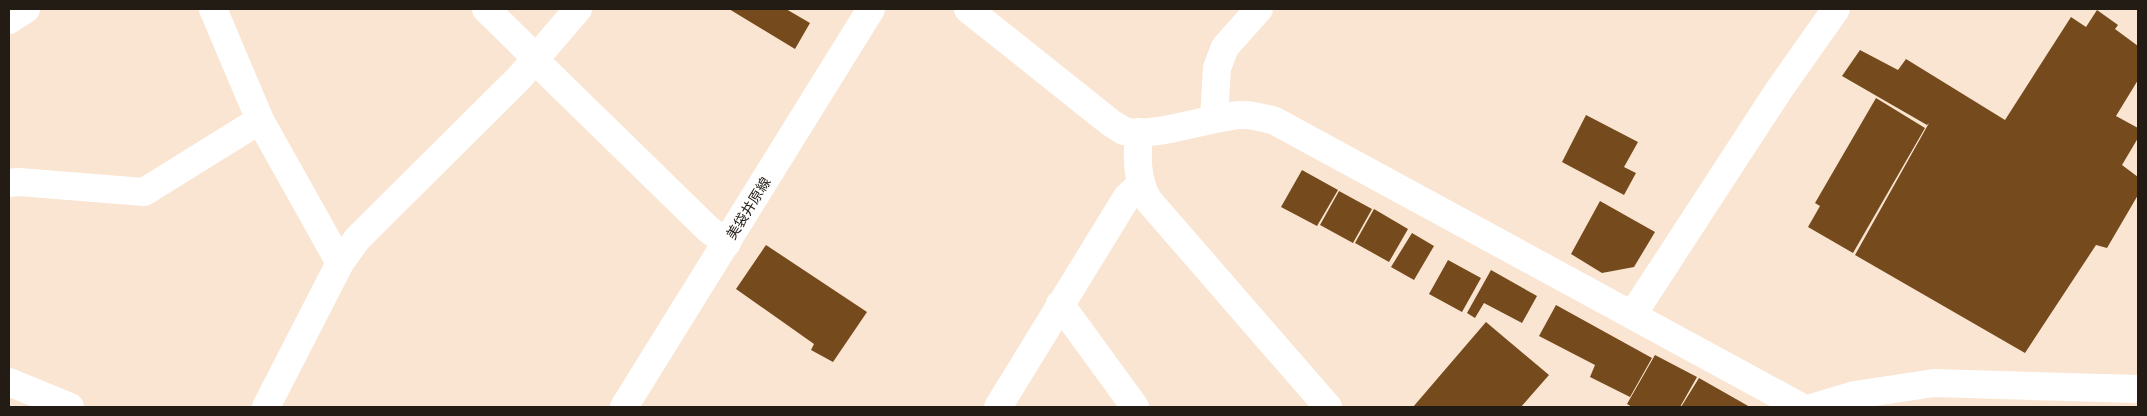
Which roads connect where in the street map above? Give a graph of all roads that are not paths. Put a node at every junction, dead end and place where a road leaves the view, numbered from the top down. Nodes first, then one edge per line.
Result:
1 (26, 9) edge
2 (213, 9) edge
3 (486, 9) edge
4 (578, 9) edge
5 (871, 9) edge
6 (968, 9) edge
7 (1259, 9) edge
8 (1836, 9) edge
9 (9, 20) edge
10 (536, 58) junction
11 (260, 120) junction
12 (1214, 120) junction
13 (1138, 132) junction
14 (9, 183) edge
15 (1140, 185) junction
16 (727, 243) junction
17 (340, 263) junction
18 (1060, 304) junction
19 (1633, 314) junction
20 (9, 382) edge
21 (2138, 389) edge
22 (70, 407) edge
23 (266, 407) edge
24 (624, 407) edge
25 (998, 407) edge
26 (1135, 407) edge
27 (1328, 407) edge
28 (1801, 407) edge
29 (1815, 407) edge

1 - 9 street
2 - 11 street
3 - 10 street
4 - 10 street
5 - 16 street, 美袋井原線
6 - 13 street
7 - 12 street
8 - 19 street
10 - 16 street
10 - 17 street
11 - 14 street
11 - 17 street
12 - 13 street
12 - 19 street
13 - 15 street
15 - 18 street
15 - 27 street
16 - 24 street, 美袋井原線
17 - 23 street
18 - 25 street
18 - 26 street
19 - 28 street
20 - 22 street
21 - 29 street

